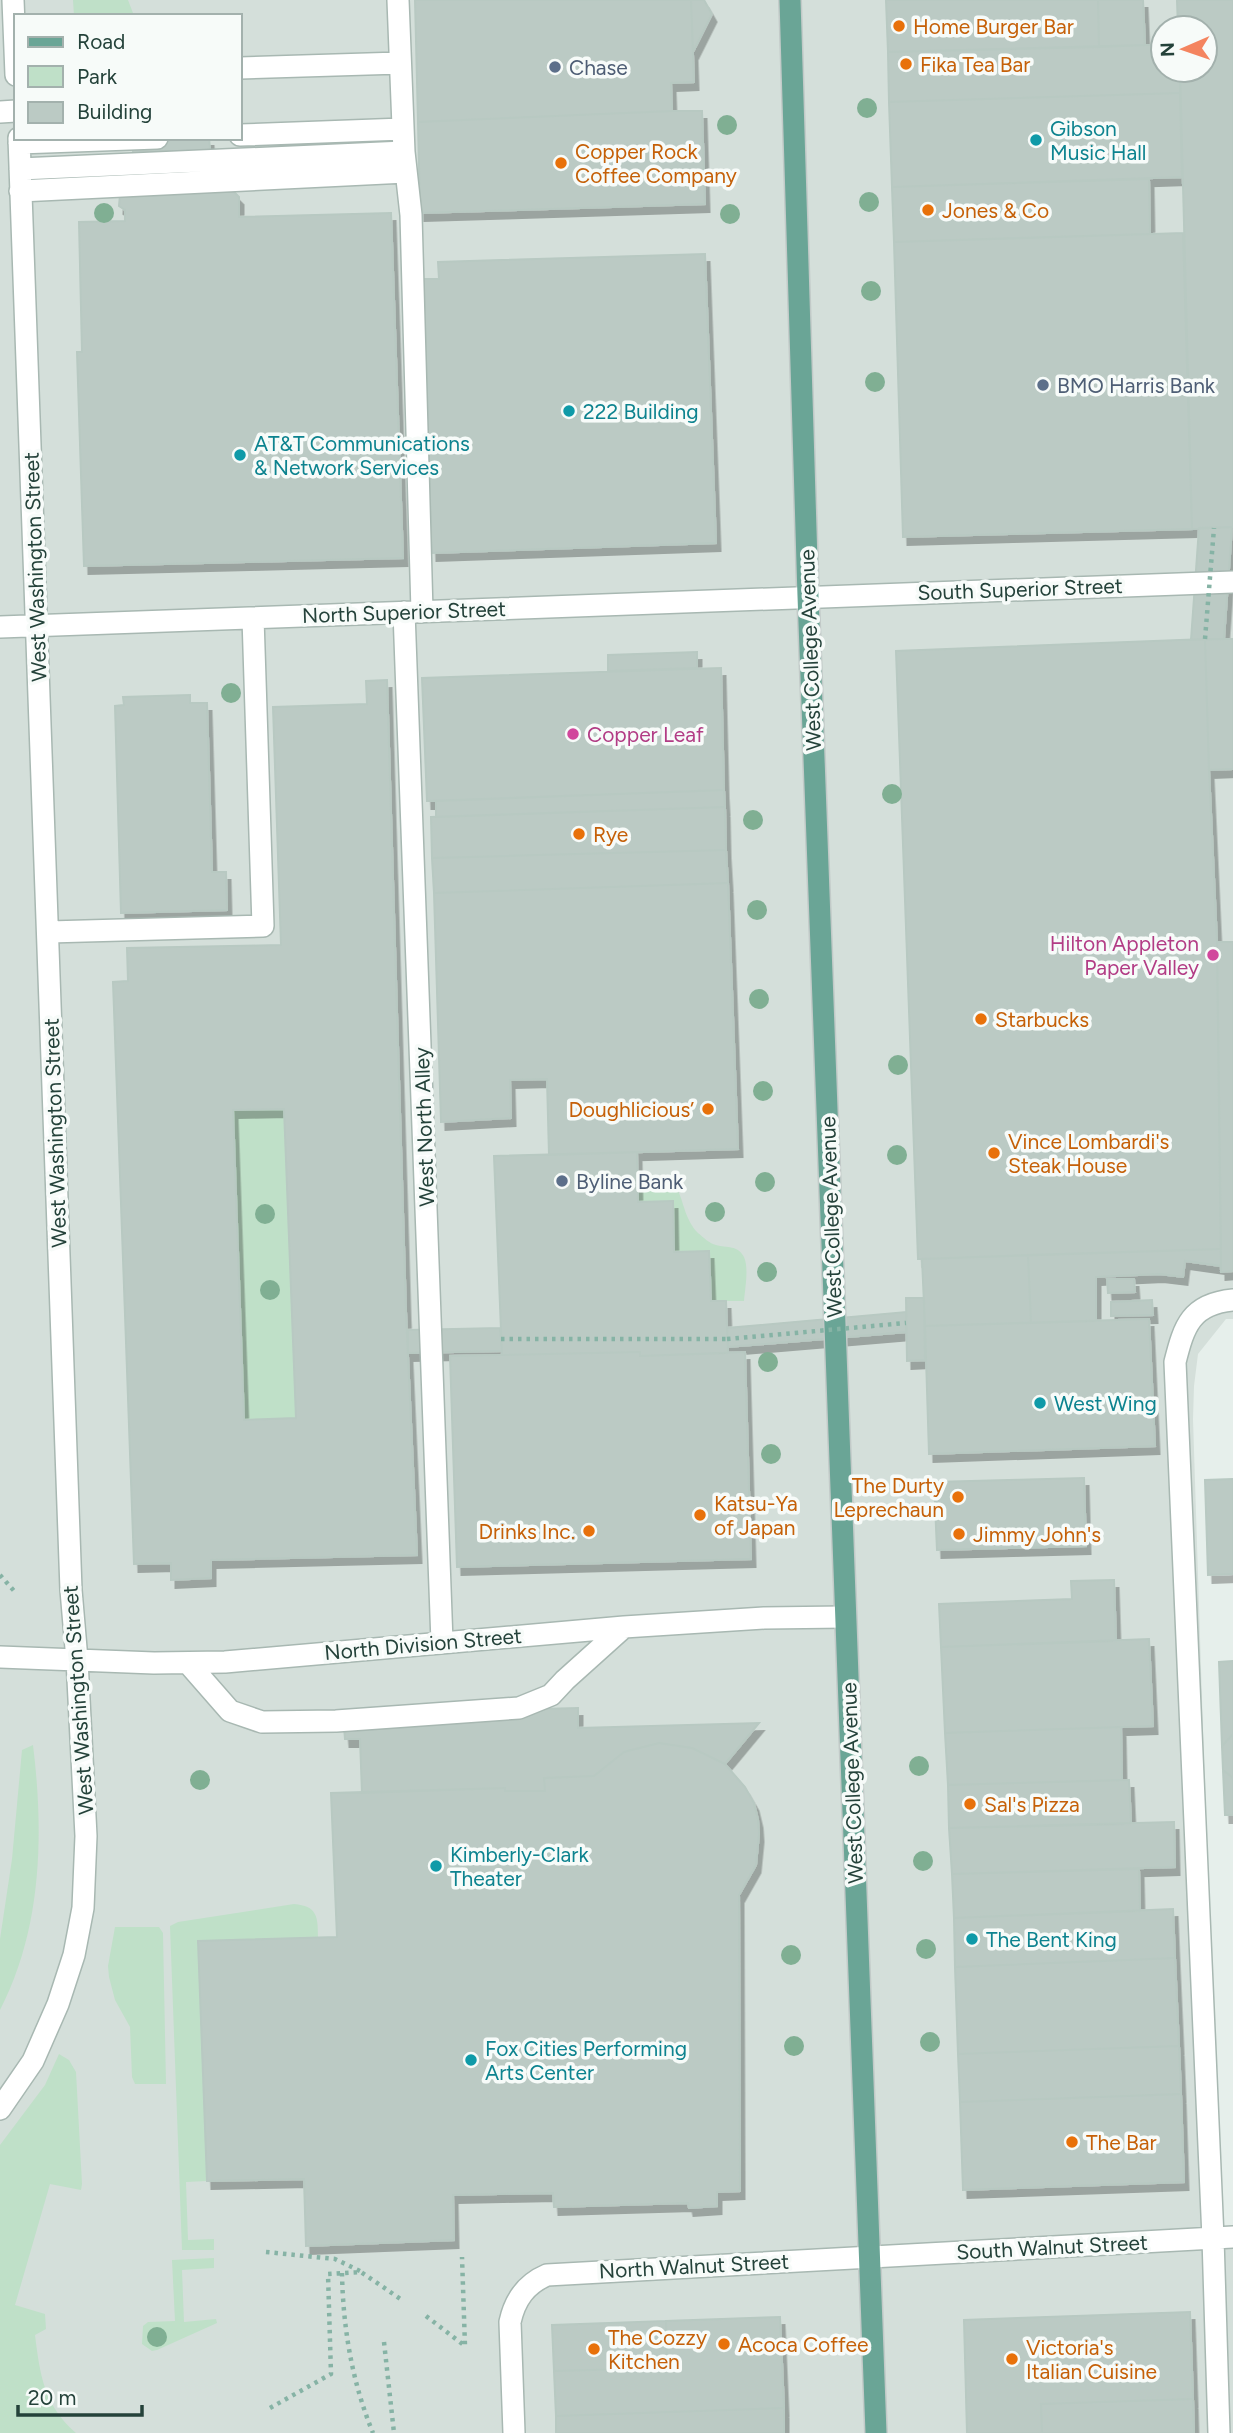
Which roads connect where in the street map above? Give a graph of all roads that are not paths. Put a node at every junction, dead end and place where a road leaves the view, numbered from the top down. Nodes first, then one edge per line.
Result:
1 (13, 0) edge
2 (398, 0) edge
3 (790, 0) edge
4 (14, 24) edge
5 (400, 63) junction
6 (242, 68) edge
7 (403, 129) junction
8 (242, 135) edge
9 (65, 140) edge
10 (19, 141) edge
11 (405, 162) junction
12 (20, 169) junction
13 (20, 191) junction
14 (1233, 582) edge
15 (808, 596) junction
16 (413, 612) junction
17 (253, 618) junction
18 (38, 625) junction
19 (0, 627) edge
20 (49, 932) junction
21 (1233, 1300) edge
22 (845, 1617) junction
23 (624, 1627) junction
24 (442, 1642) junction
25 (0, 1657) edge
26 (77, 1660) junction
27 (188, 1662) junction
28 (0, 2109) edge
29 (1223, 2237) edge
30 (871, 2259) junction
31 (514, 2433) edge
32 (876, 2433) edge
33 (1219, 2433) edge

1 - 4 street
2 - 5 street, West North Alley
3 - 15 main road, West College Avenue
5 - 6 street
5 - 7 street, West North Alley
7 - 8 street
7 - 11 street, West North Alley
9 - 10 street
10 - 12 street, West Washington Street
11 - 12 street
11 - 13 street
11 - 16 street, West North Alley
12 - 13 street, West Washington Street
13 - 18 street, West Washington Street
14 - 15 street, South Superior Street
15 - 16 street, North Superior Street
15 - 22 main road, West College Avenue
16 - 17 street, North Superior Street
16 - 24 street, West North Alley
17 - 18 street, North Superior Street
17 - 20 street
18 - 19 street, North Superior Street
18 - 20 street, West Washington Street
20 - 26 street, West Washington Street
21 - 29 street
22 - 23 street, North Division Street
22 - 30 main road, West College Avenue
23 - 24 street, North Division Street
23 - 27 street
24 - 27 street, North Division Street
25 - 26 street, North Division Street
26 - 27 street, North Division Street
26 - 28 street, West Washington Street
29 - 30 street, South Walnut Street
29 - 33 street
30 - 31 street, North Walnut Street
30 - 32 main road, West College Avenue

